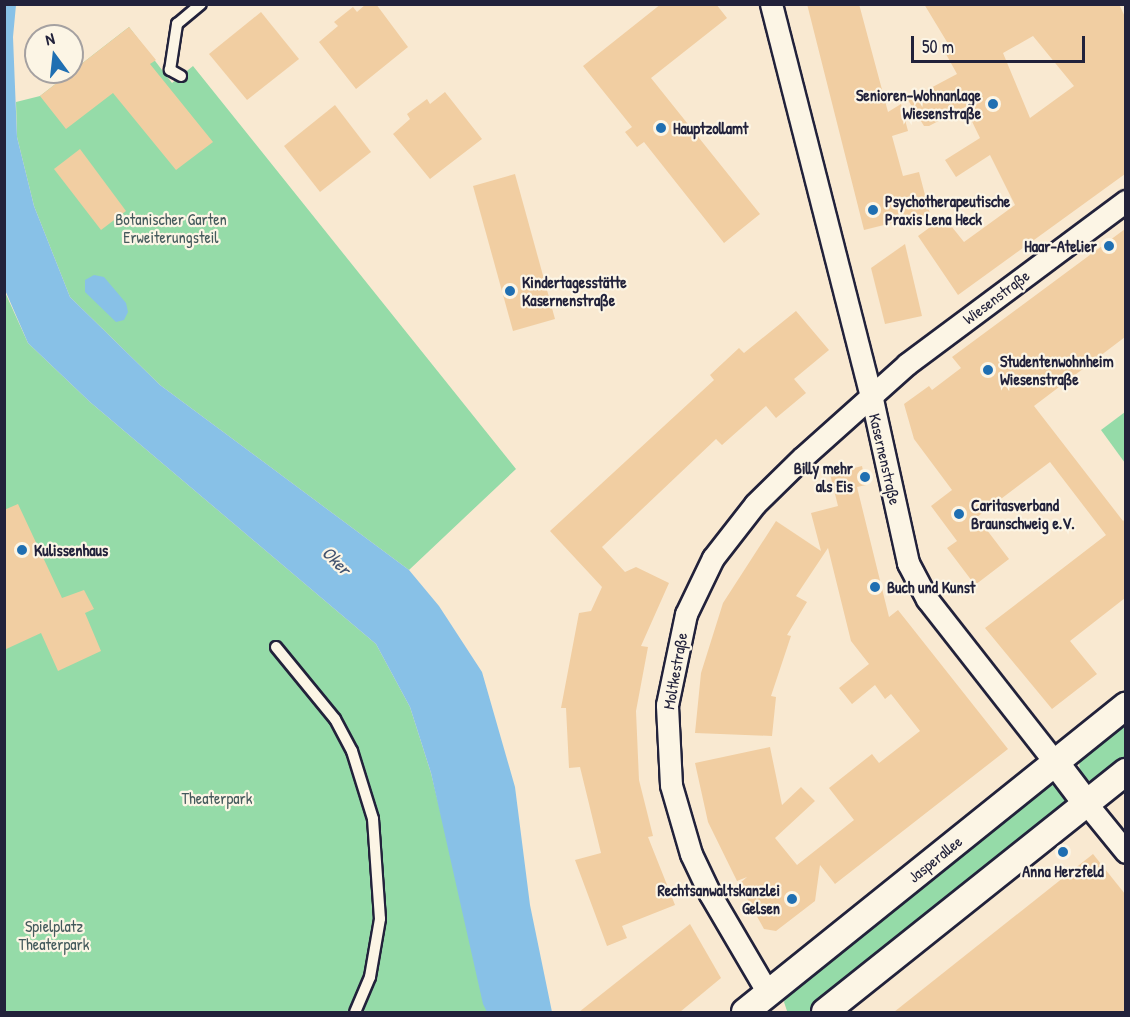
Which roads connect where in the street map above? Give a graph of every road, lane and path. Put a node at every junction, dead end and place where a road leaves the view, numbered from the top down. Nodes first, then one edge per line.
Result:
1 (201, 4) edge
2 (771, 4) edge
3 (181, 76) dead end
4 (1125, 201) edge
5 (872, 399) junction
6 (276, 647) dead end
7 (1125, 706) edge
8 (1055, 762) junction
9 (1125, 771) edge
10 (1086, 803) junction
11 (1125, 852) edge
12 (773, 1003) edge
13 (355, 1012) edge
14 (745, 1012) edge
15 (825, 1012) edge

1 - 3 lane
2 - 5 street, Kasernenstraße
4 - 5 street, Wiesenstraße
5 - 8 street, Kasernenstraße
5 - 12 street, Moltkestraße
6 - 13 lane
7 - 8 street, Jasperallee
8 - 10 street, Kasernenstraße
8 - 12 street, Jasperallee
9 - 10 street
10 - 11 street, Kasernenstraße
10 - 15 street
12 - 14 street, Jasperallee

